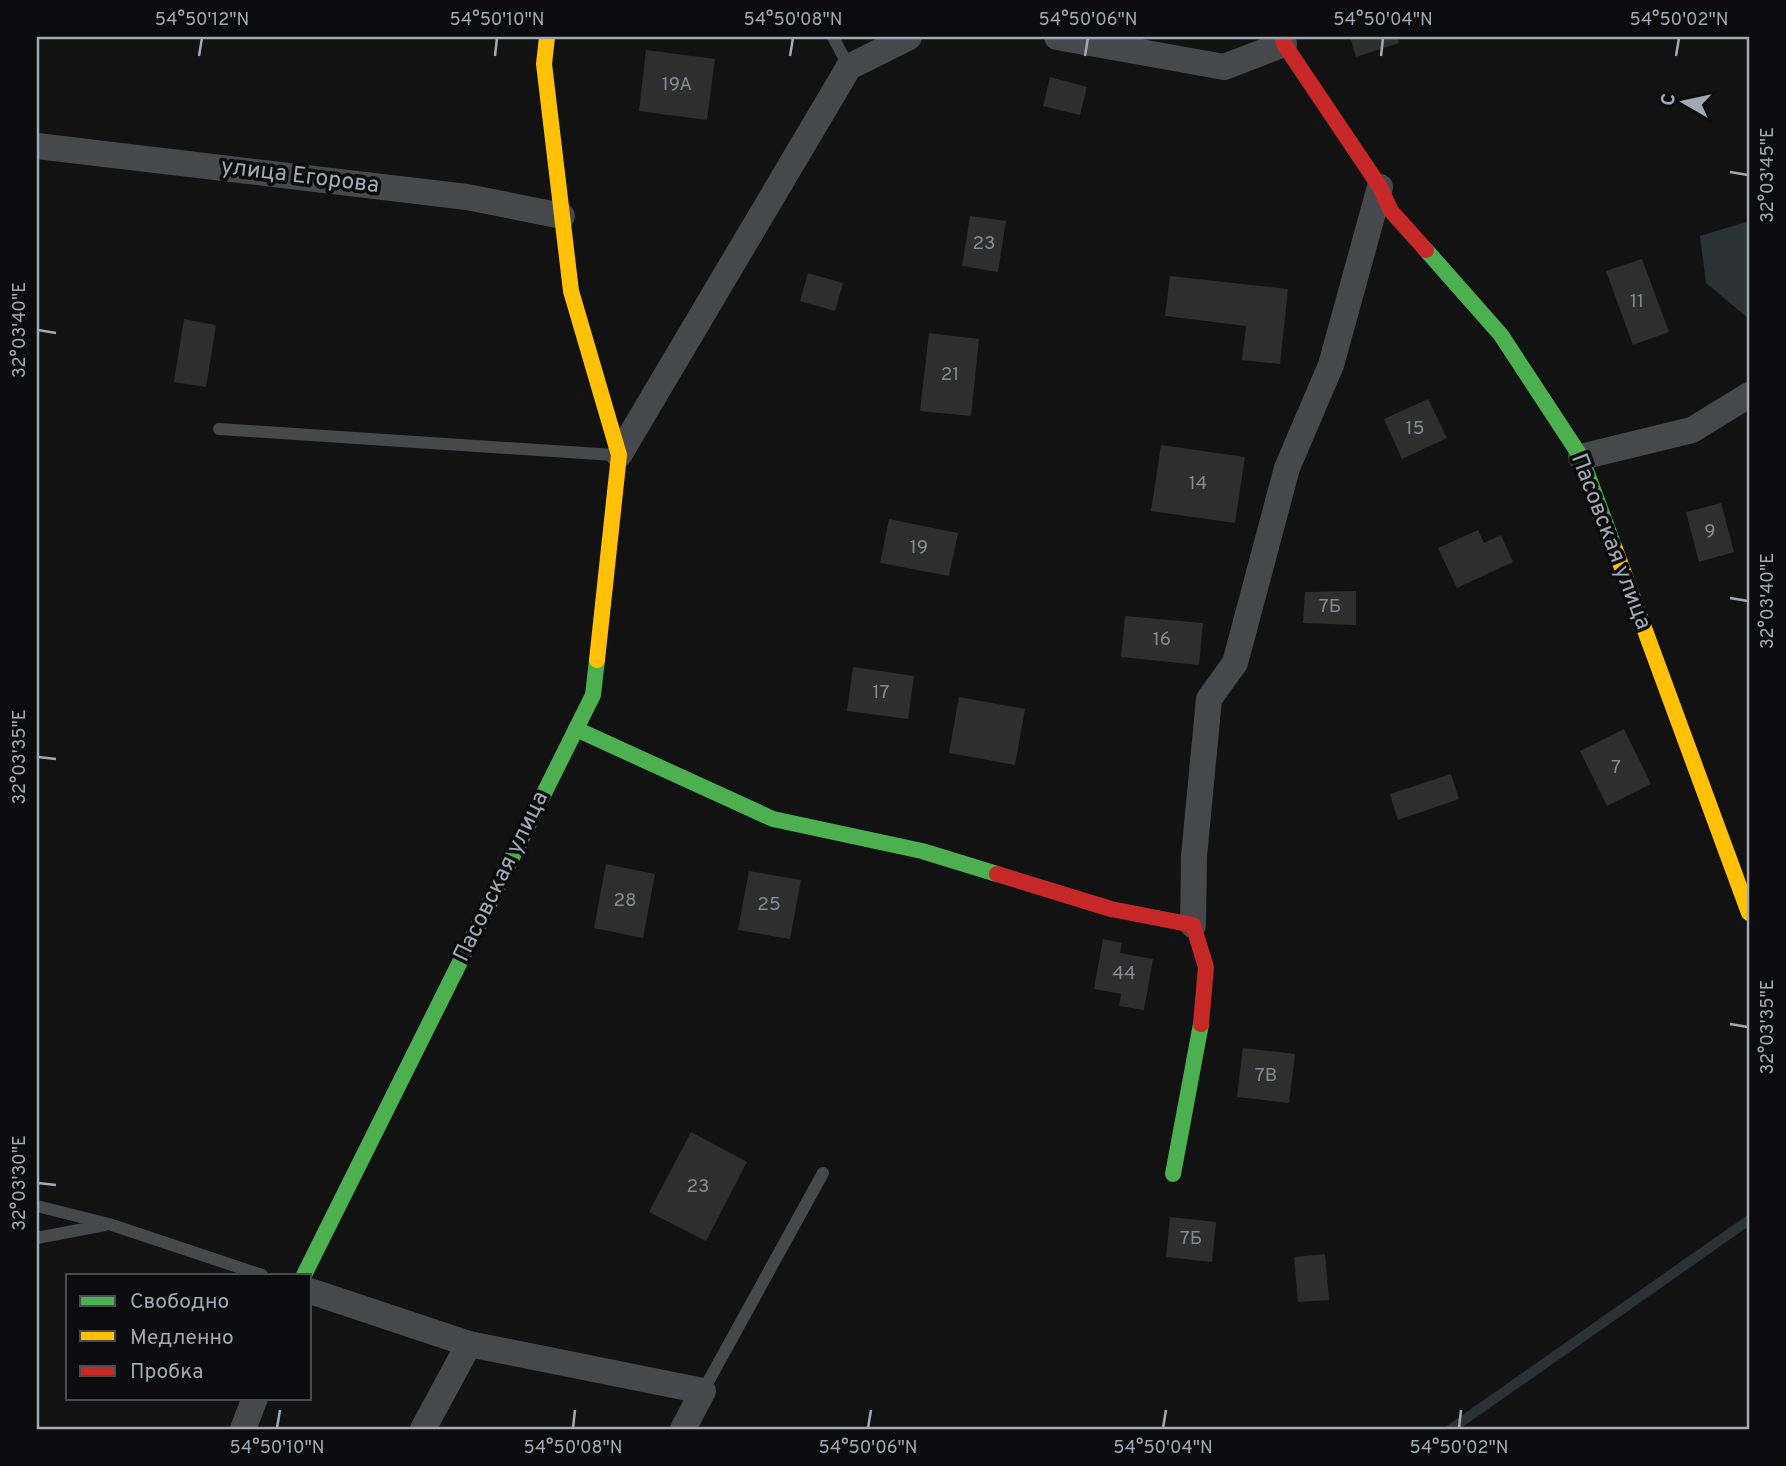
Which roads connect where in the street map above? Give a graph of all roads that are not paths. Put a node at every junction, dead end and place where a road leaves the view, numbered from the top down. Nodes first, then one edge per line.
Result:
1 (547, 37) edge
2 (833, 37) edge
3 (909, 37) edge
4 (1057, 37) edge
5 (1283, 40) edge
6 (849, 67) junction
7 (37, 146) edge
8 (1380, 187) junction
9 (562, 216) junction
10 (1749, 395) edge
11 (219, 429) dead end
12 (619, 455) junction
13 (1581, 457) junction
14 (576, 729) junction
15 (1749, 913) edge
16 (1193, 925) junction
17 (823, 1173) dead end
18 (1173, 1174) dead end
19 (37, 1206) edge
20 (109, 1224) junction
21 (37, 1238) edge
22 (259, 1274) edge
23 (304, 1274) edge
24 (312, 1292) edge
25 (469, 1345) junction
26 (703, 1391) junction
27 (254, 1400) edge
28 (243, 1429) edge
29 (424, 1429) edge
30 (682, 1429) edge

1 - 9 street
2 - 6 lane
3 - 6 street
4 - 5 street
5 - 8 street, Пасовская улица
6 - 12 street
7 - 9 street, улица Егорова
8 - 13 street, Пасовская улица
8 - 16 street
9 - 12 street
10 - 13 street
11 - 12 lane
12 - 14 street, Пасовская улица
13 - 15 street, Пасовская улица
14 - 16 street
14 - 23 street, Пасовская улица
16 - 18 street
17 - 26 lane
19 - 20 lane
20 - 21 lane
20 - 22 lane
24 - 25 street
25 - 26 street
25 - 29 street
26 - 30 street
27 - 28 street

